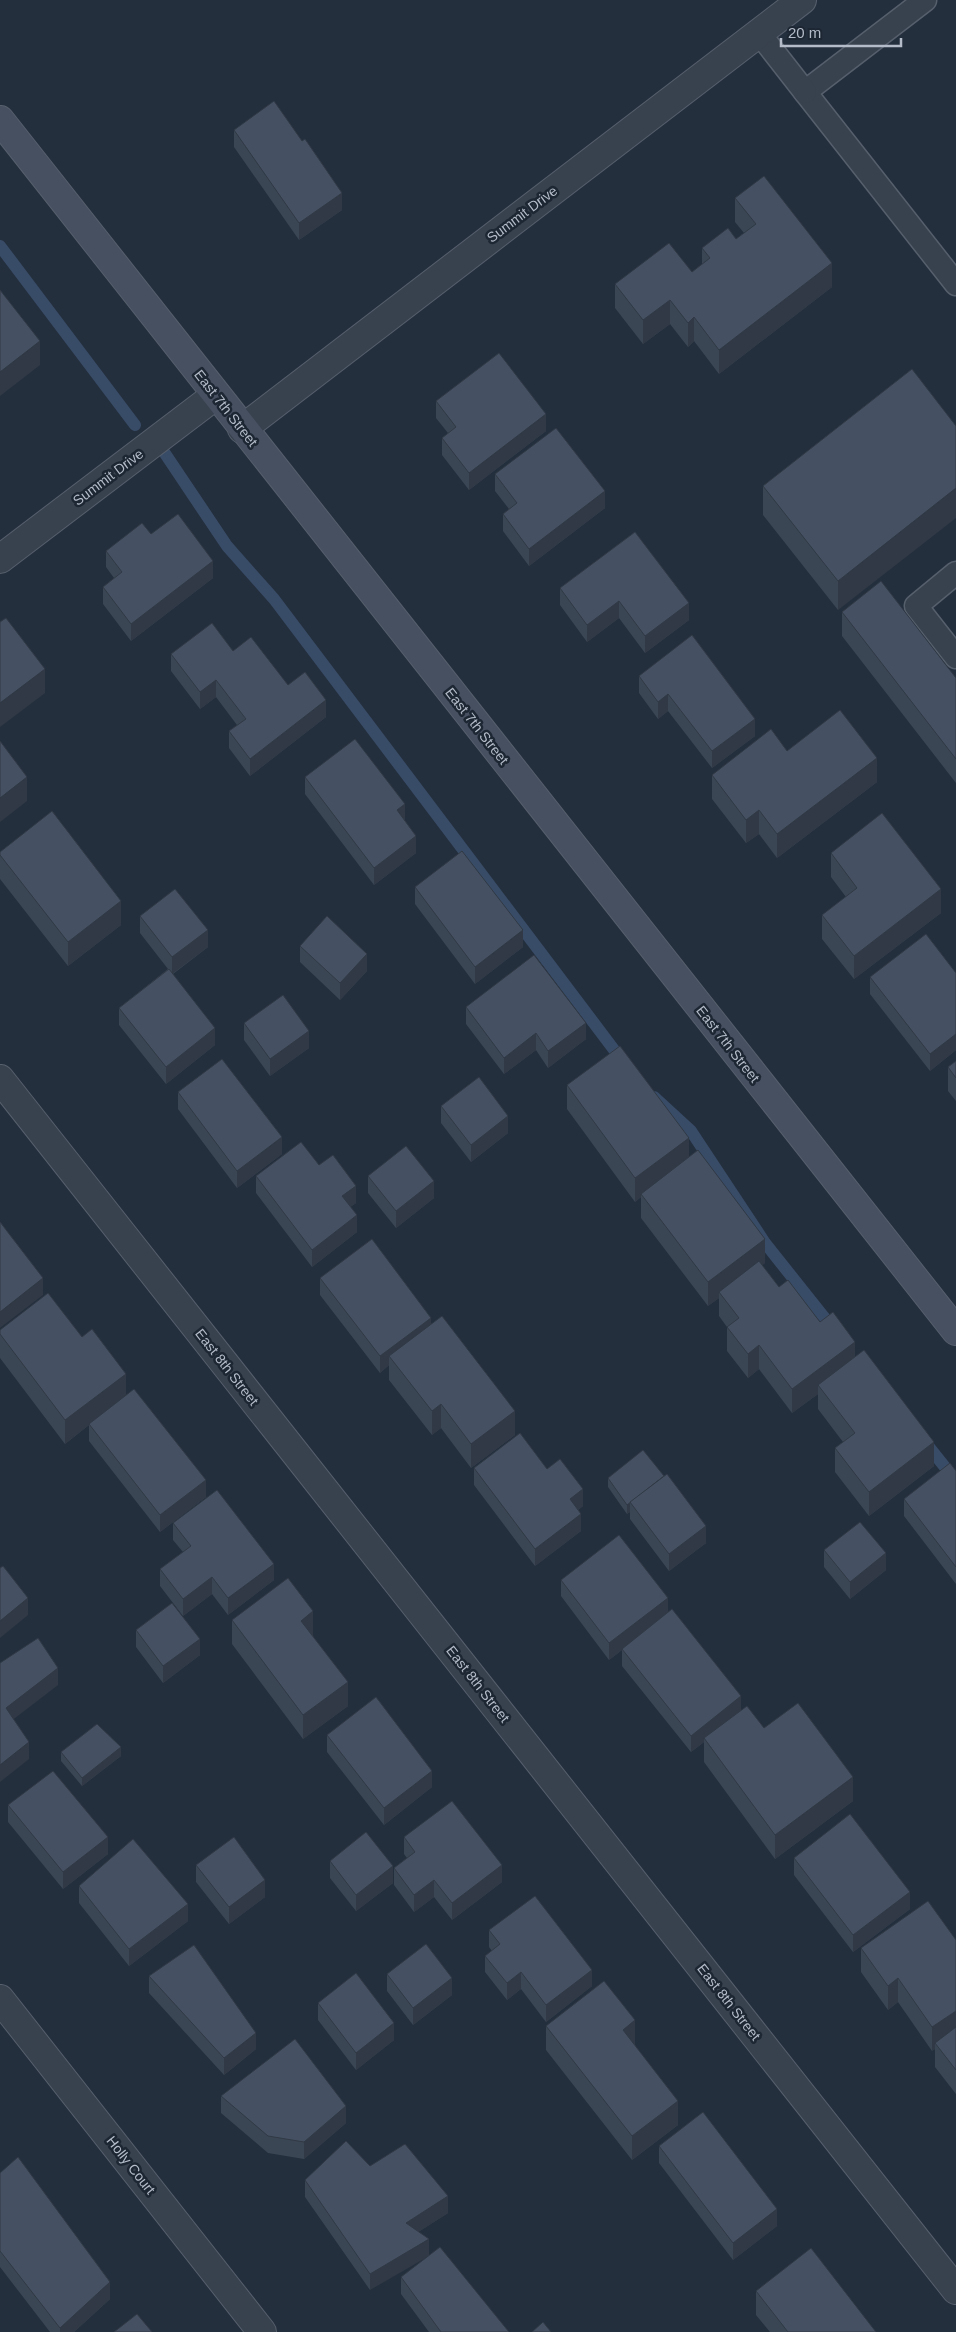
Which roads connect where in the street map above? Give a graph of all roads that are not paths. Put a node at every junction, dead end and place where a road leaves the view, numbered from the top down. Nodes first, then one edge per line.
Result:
1 (802, 0) edge
2 (925, 0) edge
3 (759, 33) junction
4 (806, 92) junction
5 (0, 120) edge
6 (956, 284) edge
7 (216, 395) junction
8 (242, 429) junction
9 (0, 559) edge
10 (956, 573) edge
11 (956, 657) edge
12 (5, 1096) edge
13 (956, 1331) edge
14 (0, 1999) edge
15 (956, 2290) edge
16 (262, 2332) edge

1 - 3 street, Summit Drive
2 - 4 lane
3 - 4 lane
3 - 8 street, Summit Drive
4 - 6 lane
5 - 7 street, East 7th Street
7 - 8 street, East 7th Street
7 - 9 street, Summit Drive
8 - 13 street, East 7th Street
10 - 11 lane
12 - 15 street, East 8th Street
14 - 16 street, Holly Court

